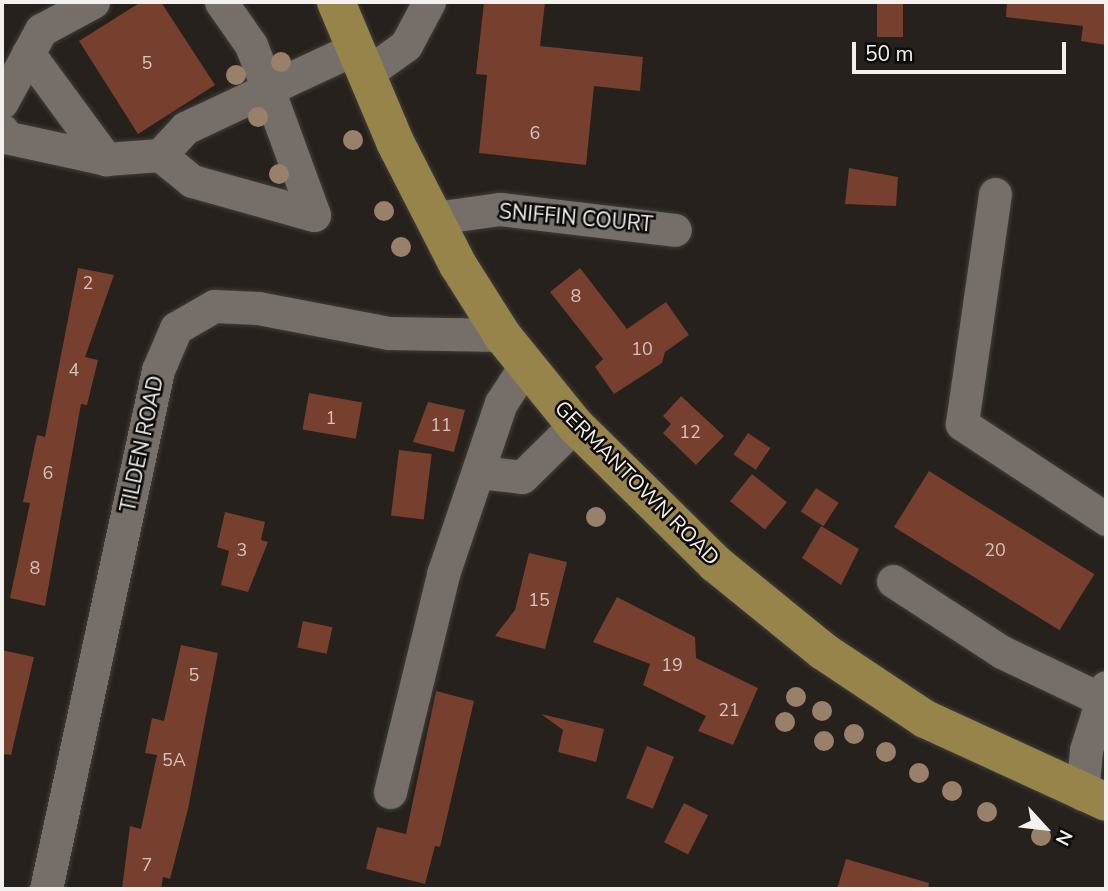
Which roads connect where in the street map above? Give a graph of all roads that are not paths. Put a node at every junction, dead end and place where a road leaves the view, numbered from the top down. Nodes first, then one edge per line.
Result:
1 (93, 2) edge
2 (221, 2) edge
3 (336, 2) edge
4 (429, 2) edge
5 (35, 41) junction
6 (361, 61) junction
7 (268, 89) junction
8 (2, 102) edge
9 (2, 131) edge
10 (159, 155) junction
11 (106, 159) junction
12 (995, 194) dead end
13 (435, 218) junction
14 (675, 230) dead end
15 (502, 335) junction
16 (525, 366) junction
17 (575, 425) junction
18 (479, 472) junction
19 (1106, 519) edge
20 (893, 581) dead end
21 (1104, 694) edge
22 (390, 792) dead end
23 (1094, 798) edge
24 (46, 889) edge

1 - 5 street
2 - 7 street
3 - 6 main road, GERMANTOWN ROAD
4 - 6 street
5 - 8 street
5 - 11 street
6 - 7 street
6 - 13 main road, GERMANTOWN ROAD
7 - 10 street
7 - 10 street
9 - 11 street
10 - 11 street
12 - 19 street
13 - 14 street, SNIFFIN COURT
13 - 15 main road, GERMANTOWN ROAD
15 - 16 main road, GERMANTOWN ROAD
15 - 24 street, TILDEN ROAD
16 - 17 main road, GERMANTOWN ROAD
16 - 18 street
17 - 18 street
17 - 23 main road, GERMANTOWN ROAD
18 - 22 street
20 - 21 street
21 - 23 street

